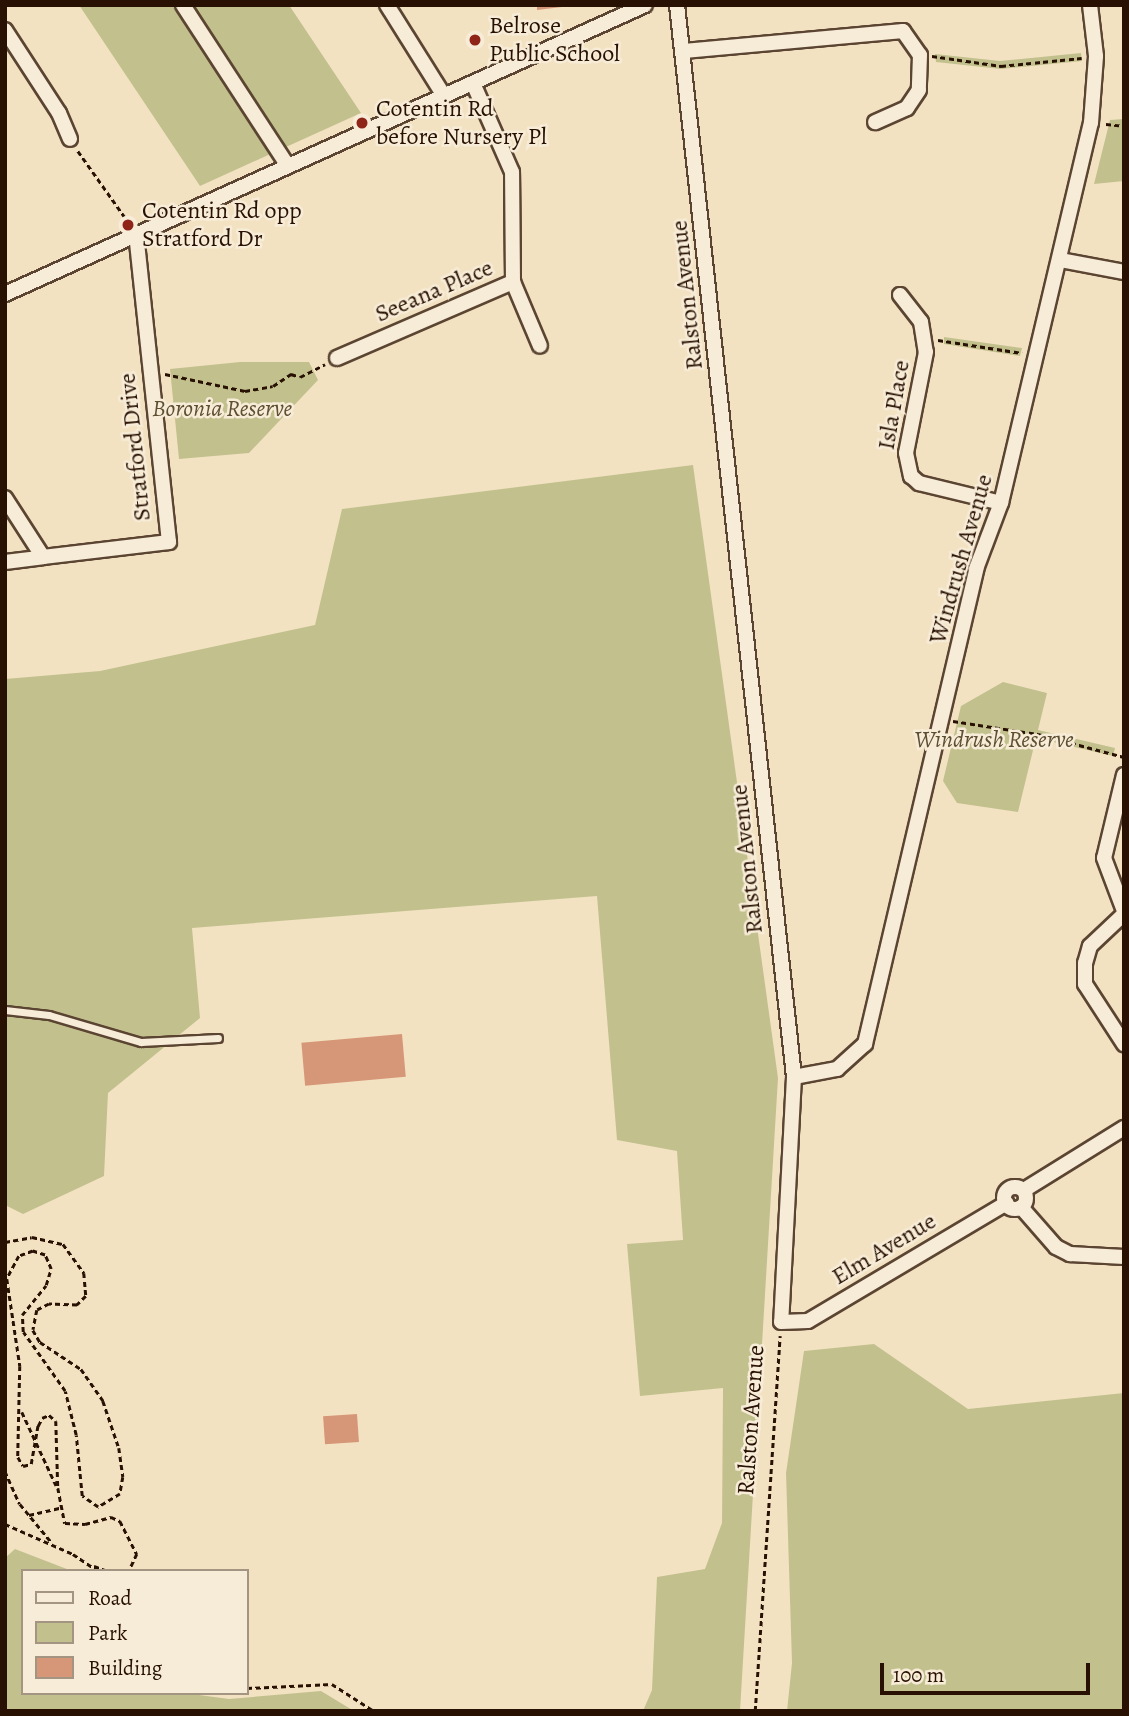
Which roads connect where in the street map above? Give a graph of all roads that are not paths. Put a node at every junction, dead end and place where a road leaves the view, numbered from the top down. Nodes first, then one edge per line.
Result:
1 (183, 5) edge
2 (387, 5) edge
3 (645, 5) edge
4 (677, 5) edge
5 (1090, 5) edge
6 (5, 30) edge
7 (684, 51) junction
8 (473, 83) junction
9 (444, 96) junction
10 (875, 122) dead end
11 (70, 139) road end
12 (288, 166) junction
13 (136, 234) junction
14 (1060, 260) junction
15 (1124, 272) edge
16 (513, 282) junction
17 (5, 294) edge
18 (900, 295) dead end
19 (540, 346) dead end
20 (337, 358) road end
21 (5, 498) edge
22 (1001, 503) junction
23 (43, 557) junction
24 (5, 562) edge
25 (1124, 775) edge
26 (1124, 913) edge
27 (5, 1010) edge
28 (218, 1038) dead end
29 (1124, 1044) edge
30 (794, 1077) junction
31 (1124, 1128) edge
32 (1014, 1205) junction
33 (1124, 1257) edge
34 (781, 1322) joint

1 - 12 street
2 - 9 street
3 - 8 street
4 - 7 street, Ralston Avenue
5 - 14 street, Windrush Avenue
6 - 11 street
7 - 10 street
7 - 30 street, Ralston Avenue
8 - 9 street
8 - 16 street, Seeana Place
9 - 12 street
12 - 13 street
13 - 17 street
13 - 23 street, Stratford Drive
14 - 15 street
14 - 22 street, Windrush Avenue
16 - 19 street
16 - 20 street, Seeana Place
18 - 22 street, Isla Place
21 - 23 street
22 - 30 street, Windrush Avenue
23 - 24 street
25 - 26 street
26 - 29 street
27 - 28 lane
30 - 34 street, Ralston Avenue
31 - 32 street, Elm Avenue
32 - 33 street
32 - 34 street, Elm Avenue

